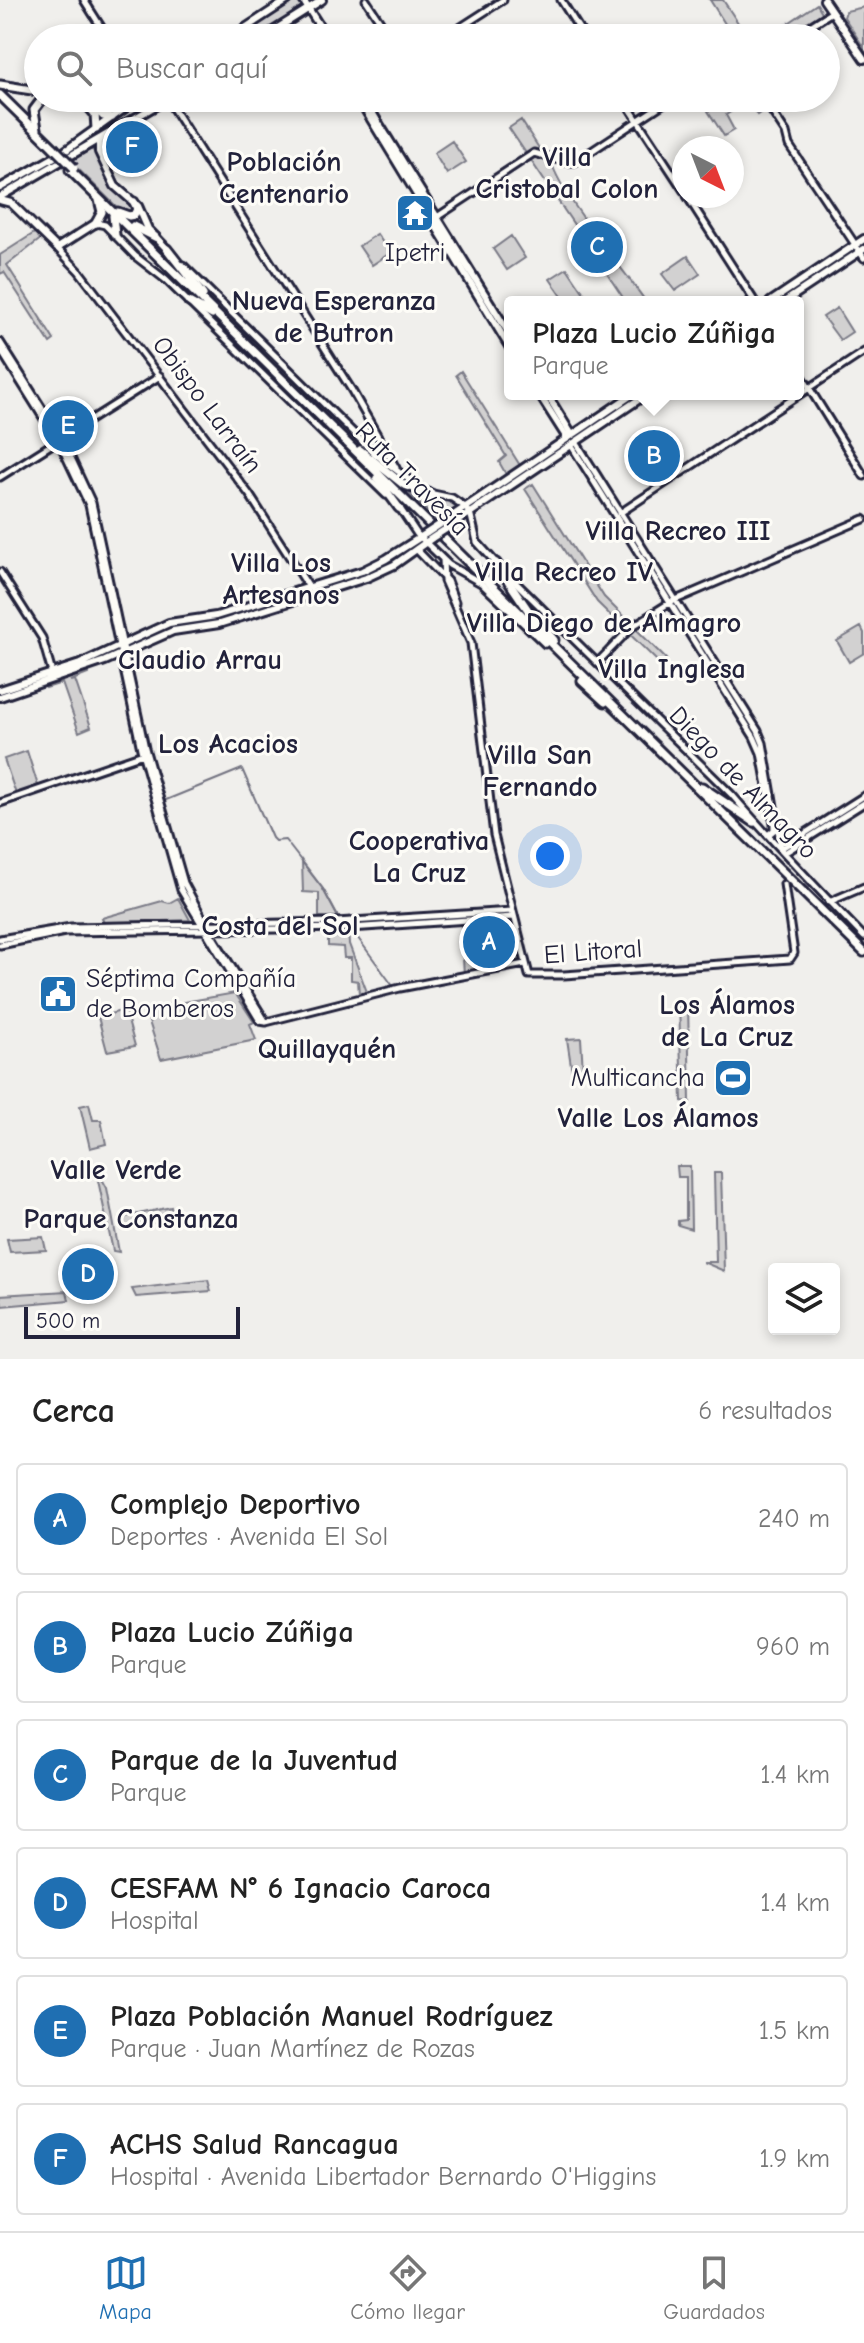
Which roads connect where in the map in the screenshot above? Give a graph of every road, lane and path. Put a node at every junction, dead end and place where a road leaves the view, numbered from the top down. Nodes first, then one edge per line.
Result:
1 (84, 0) edge
2 (288, 0) edge
3 (301, 0) edge
4 (322, 0) edge
5 (366, 0) edge
6 (561, 0) edge
7 (826, 0) edge
8 (500, 1) edge
9 (307, 9) junction
10 (833, 11) junction
11 (99, 24) edge
12 (251, 24) edge
13 (284, 24) edge
14 (316, 24) edge
15 (382, 24) edge
16 (465, 24) edge
17 (576, 24) edge
18 (813, 24) edge
19 (864, 59) edge
20 (0, 85) edge
21 (24, 89) edge
22 (0, 98) edge
23 (33, 112) edge
24 (93, 112) edge
25 (98, 112) edge
26 (119, 112) edge
27 (145, 112) edge
28 (177, 112) edge
29 (369, 112) edge
30 (633, 112) edge
31 (650, 112) edge
32 (772, 112) edge
33 (115, 115) junction
34 (638, 120) junction
35 (123, 125) junction
36 (96, 129) junction
37 (40, 134) junction
38 (105, 135) junction
39 (83, 147) junction
40 (52, 149) junction
41 (100, 154) junction
42 (72, 169) junction
43 (672, 172) edge
44 (4, 187) edge
45 (98, 198) junction
46 (0, 199) edge
47 (134, 202) junction
48 (11, 203) junction
49 (424, 203) junction
50 (695, 208) edge
51 (114, 211) junction
52 (427, 214) junction
53 (437, 217) junction
54 (96, 223) junction
55 (133, 226) junction
56 (436, 229) junction
57 (446, 232) junction
58 (115, 235) junction
59 (155, 237) junction
60 (864, 239) edge
61 (449, 244) junction
62 (57, 248) junction
63 (167, 249) junction
64 (861, 251) edge
65 (815, 272) junction
66 (815, 281) junction
67 (203, 295) junction
68 (751, 296) edge
69 (779, 296) edge
70 (793, 296) edge
71 (189, 302) junction
72 (224, 322) junction
73 (504, 326) edge
74 (504, 338) edge
75 (0, 342) edge
76 (0, 349) edge
77 (864, 352) edge
78 (160, 376) junction
79 (804, 380) edge
80 (810, 389) junction
81 (804, 393) edge
82 (543, 400) edge
83 (550, 400) edge
84 (627, 400) edge
85 (635, 400) edge
86 (793, 400) edge
87 (620, 407) junction
88 (60, 440) junction
89 (571, 440) junction
90 (358, 451) junction
91 (396, 469) junction
92 (864, 476) edge
93 (0, 477) edge
94 (431, 494) junction
95 (399, 508) junction
96 (468, 510) junction
97 (619, 515) junction
98 (864, 519) edge
99 (426, 538) junction
100 (416, 549) junction
101 (443, 560) junction
102 (496, 563) junction
103 (0, 572) edge
104 (459, 572) junction
105 (353, 574) junction
106 (443, 577) junction
107 (353, 582) junction
108 (448, 583) junction
109 (309, 587) junction
110 (314, 595) junction
111 (674, 601) junction
112 (455, 603) junction
113 (548, 641) junction
114 (120, 646) junction
115 (121, 655) junction
116 (598, 662) junction
117 (52, 673) junction
118 (0, 690) edge
119 (0, 697) edge
120 (144, 754) junction
121 (702, 787) junction
122 (864, 796) edge
123 (0, 803) edge
124 (864, 803) edge
125 (754, 822) junction
126 (768, 835) junction
127 (784, 850) junction
128 (781, 870) junction
129 (793, 882) junction
130 (784, 884) junction
131 (864, 887) edge
132 (829, 902) junction
133 (513, 914) junction
134 (204, 926) junction
135 (864, 937) edge
136 (0, 942) edge
137 (864, 946) edge
138 (864, 952) edge
139 (525, 964) junction

1 - 11 main road
2 - 12 main road
3 - 9 main road
4 - 9 main road
5 - 15 main road
6 - 17 main road
7 - 10 main road
8 - 16 main road
9 - 13 main road
9 - 14 main road
10 - 18 main road
10 - 19 main road
20 - 21 highway
22 - 37 highway, Ruta Travesía
22 - 40 highway, Ruta Travesía
23 - 37 highway
24 - 36 highway
25 - 33 highway
26 - 33 main road
27 - 35 main road
28 - 91 main road
29 - 49 main road
30 - 34 main road
31 - 34 main road
32 - 64 main road
33 - 35 main road
33 - 36 main road
34 - 43 main road
34 - 53 main road
35 - 38 main road
36 - 44 main road
37 - 40 highway, Ruta Travesía
38 - 39 main road
38 - 41 main road
39 - 41 main road
39 - 44 main road
40 - 42 highway, Ruta Travesía, bridge
41 - 47 main road
42 - 45 highway, Ruta Travesía
42 - 51 highway, Ruta Travesía
44 - 46 main road
44 - 48 main road
45 - 51 highway, Ruta Travesía
45 - 54 highway
46 - 48 main road
47 - 51 highway
47 - 59 main road
48 - 62 main road
49 - 52 main road
49 - 53 main road
50 - 68 main road
51 - 55 highway, Ruta Travesía
51 - 58 highway
51 - 72 highway, Ruta Travesía
52 - 53 main road
52 - 56 main road
53 - 57 main road
54 - 58 main road
54 - 62 main road
55 - 59 highway
55 - 67 highway, Ruta Travesía
56 - 57 main road
56 - 61 main road
57 - 61 main road
58 - 71 main road
59 - 63 main road
60 - 64 main road
61 - 73 main road
61 - 74 main road
62 - 78 main road, Obispo Larraín
63 - 67 highway
63 - 91 main road
64 - 65 main road
64 - 66 main road
65 - 66 main road
65 - 69 main road
66 - 70 main road
67 - 90 highway, Ruta Travesía
71 - 72 highway
71 - 95 main road
72 - 90 highway, Ruta Travesía
75 - 88 main road
76 - 88 main road
77 - 80 main road
78 - 88 main road
78 - 109 main road, Obispo Larraín
79 - 80 main road
80 - 81 main road
80 - 92 main road
82 - 89 main road
83 - 89 main road
84 - 87 main road
85 - 87 main road
86 - 97 main road
87 - 89 main road
88 - 93 main road
88 - 114 main road
89 - 96 main road
89 - 97 main road
90 - 94 highway
90 - 95 highway
90 - 113 highway, Ruta Travesía
91 - 94 main road
94 - 96 main road
95 - 99 main road
96 - 99 main road, bridge
96 - 102 main road, Diego de Almagro
97 - 111 main road
98 - 111 main road
99 - 100 main road
99 - 101 main road
99 - 105 main road
100 - 106 main road
100 - 107 main road
101 - 104 main road
101 - 106 main road
102 - 113 highway
102 - 116 main road, Diego de Almagro
103 - 117 main road
104 - 108 main road
104 - 113 main road
105 - 107 main road
105 - 109 main road
106 - 108 main road
106 - 112 main road
107 - 110 main road
108 - 112 main road
109 - 110 main road, Obispo Larraín
109 - 114 main road
110 - 115 main road
111 - 116 main road
111 - 126 main road
111 - 127 main road
112 - 133 main road
113 - 121 highway, Ruta Travesía
113 - 128 highway
114 - 115 main road
114 - 117 main road
115 - 119 main road
115 - 120 main road
116 - 125 main road, Diego de Almagro
117 - 118 main road
120 - 123 main road
120 - 134 main road
121 - 125 highway
121 - 137 highway, Ruta Travesía
122 - 127 main road
124 - 127 main road
125 - 126 main road, Diego de Almagro
126 - 127 main road, Diego de Almagro
127 - 132 main road, Diego de Almagro
128 - 129 highway
128 - 130 highway
129 - 130 highway
129 - 138 highway
130 - 139 main road, El Litoral
131 - 132 main road
132 - 135 main road, Diego de Almagro
133 - 134 main road
133 - 139 main road
134 - 136 main road
134 - 139 main road, El Litoral

